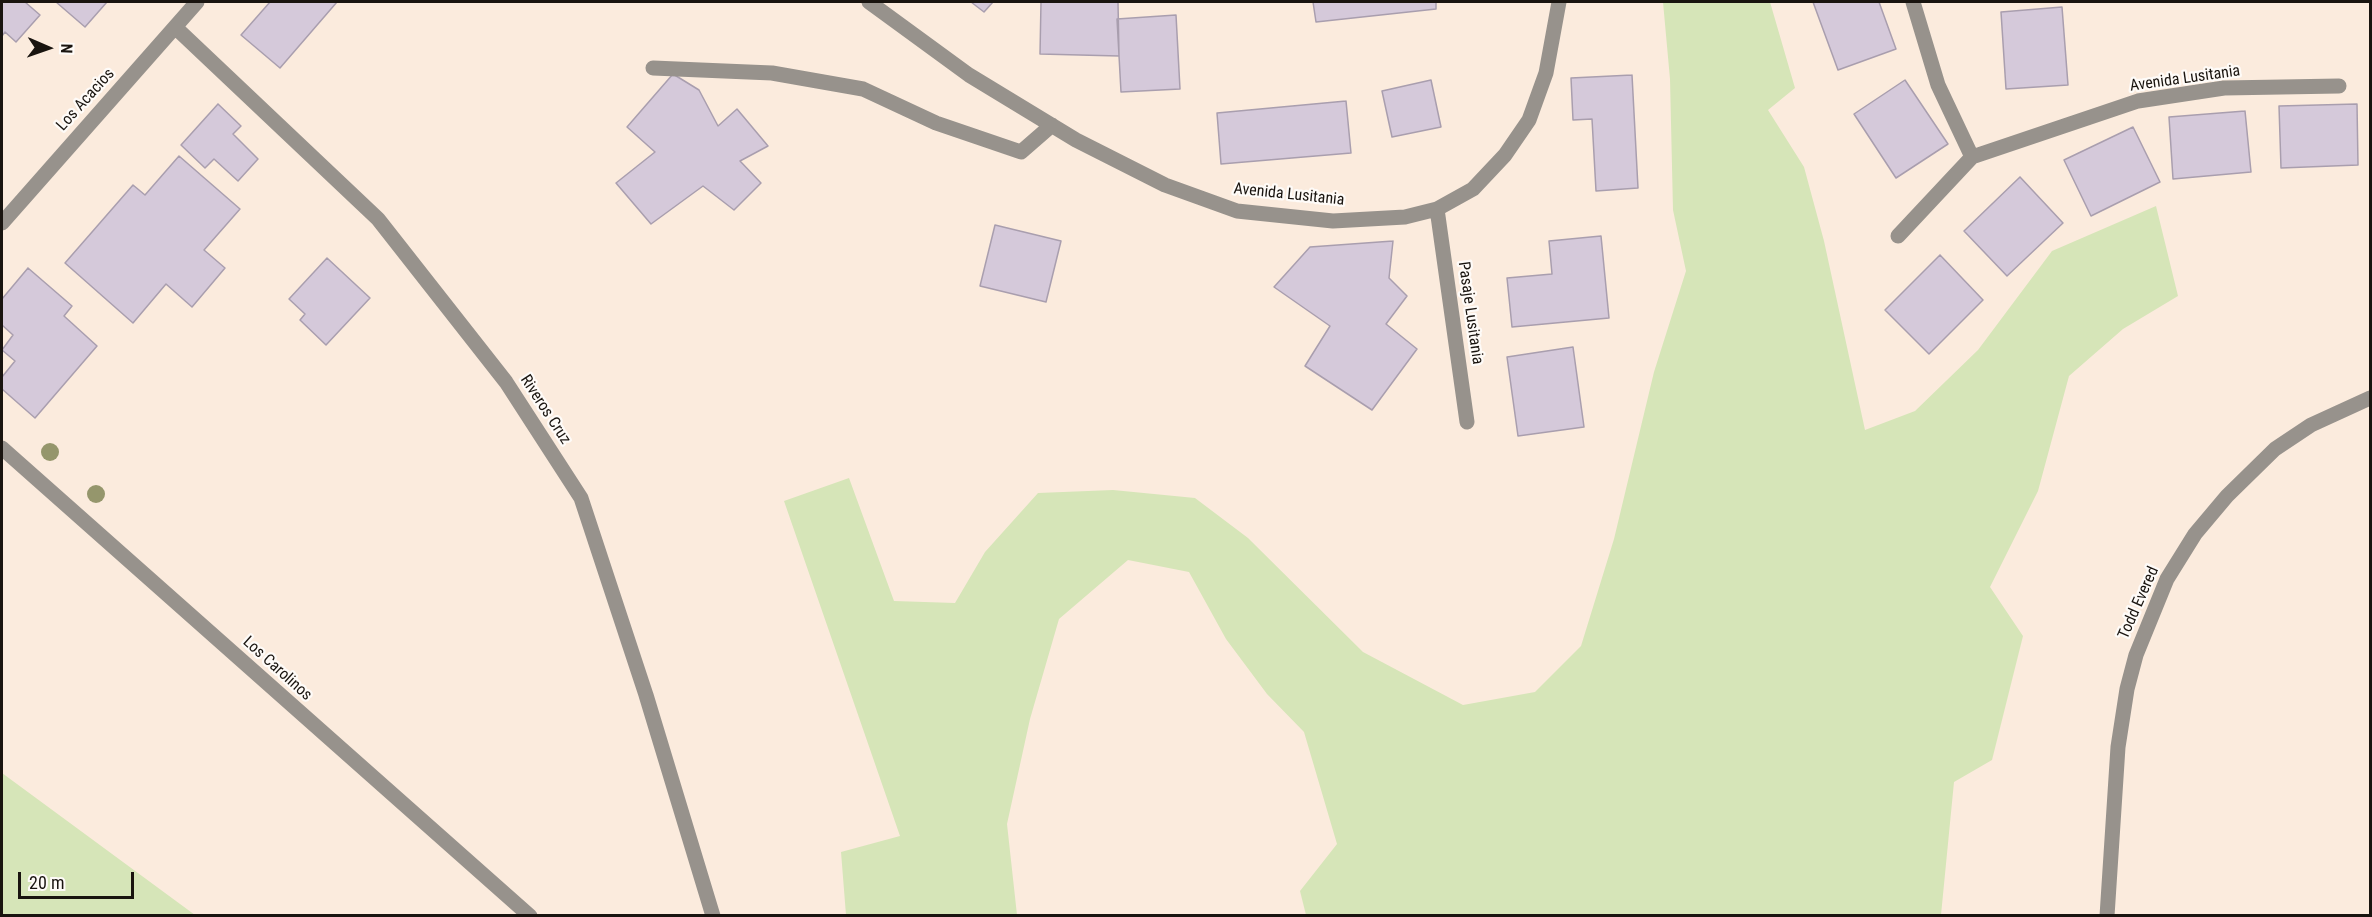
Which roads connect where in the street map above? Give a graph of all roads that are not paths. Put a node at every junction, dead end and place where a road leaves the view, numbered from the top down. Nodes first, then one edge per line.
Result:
1 (197, 2) edge
2 (869, 2) edge
3 (1559, 2) edge
4 (1913, 2) edge
5 (175, 27) junction
6 (653, 69) dead end
7 (2339, 86) dead end
8 (1053, 125) junction
9 (1972, 157) junction
10 (1437, 209) junction
11 (2, 223) edge
12 (1898, 237) dead end
13 (2370, 399) edge
14 (1467, 422) dead end
15 (2, 448) edge
16 (530, 915) edge
17 (713, 915) edge
18 (2107, 915) edge

1 - 5 street, Los Acacios
2 - 8 street, Avenida Lusitania
3 - 10 street, Avenida Lusitania
4 - 9 street
5 - 11 street, Los Acacios
5 - 17 street, Riveros Cruz
6 - 8 street
7 - 9 street, Avenida Lusitania
8 - 10 street, Avenida Lusitania
9 - 12 street, Avenida Lusitania
10 - 14 street, Pasaje Lusitania
13 - 18 street, Todd Evered
15 - 16 street, Los Carolinos

